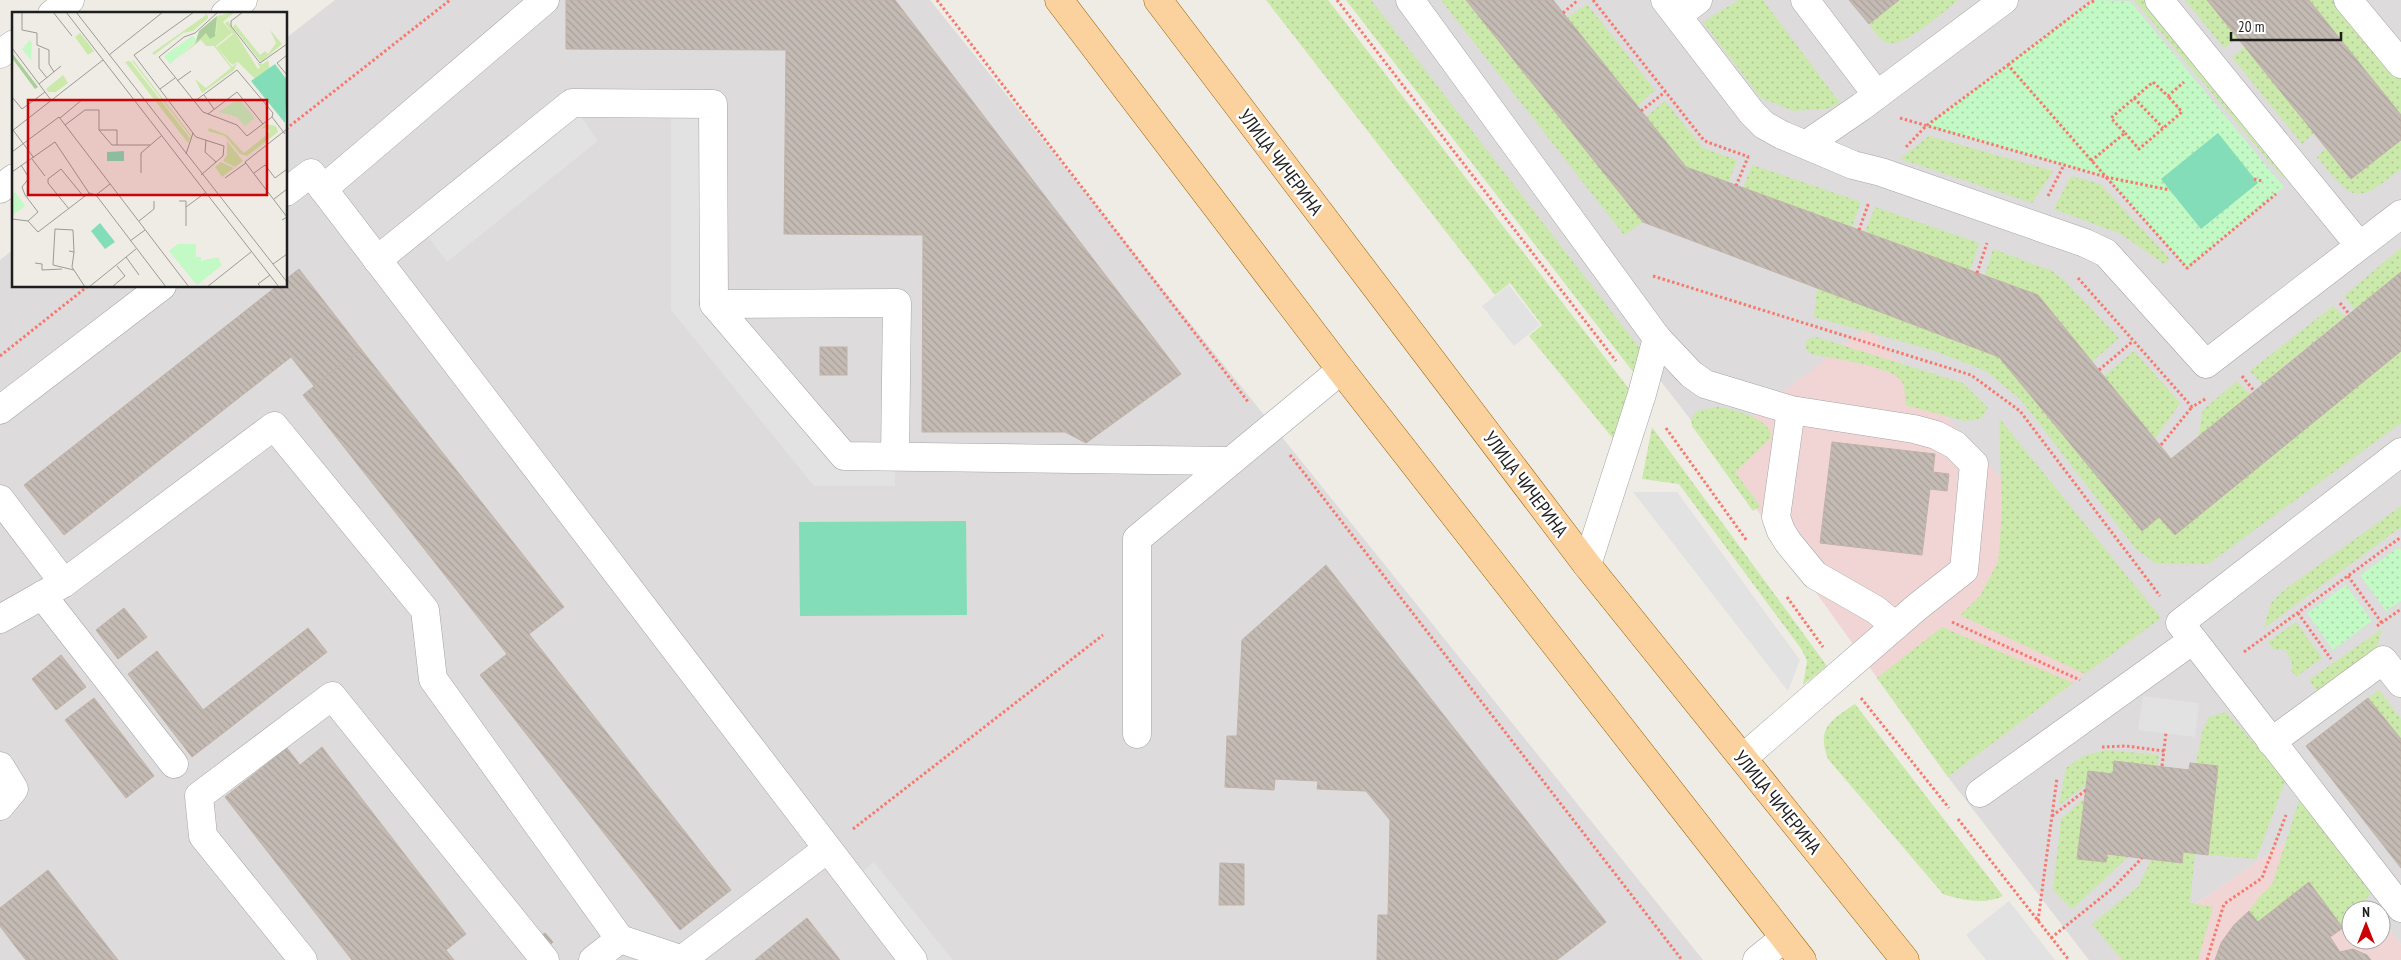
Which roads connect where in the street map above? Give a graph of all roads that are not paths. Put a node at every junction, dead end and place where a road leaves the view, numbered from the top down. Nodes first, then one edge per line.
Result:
1 (70, 0) edge
2 (545, 0) edge
3 (1059, 0) edge
4 (1158, 0) edge
5 (1410, 0) edge
6 (1805, 0) edge
7 (2004, 0) edge
8 (2159, 0) edge
9 (2348, 0) edge
10 (1681, 5) edge
11 (55, 12) edge
12 (12, 45) edge
13 (0, 54) edge
14 (2401, 64) edge
15 (1869, 101) junction
16 (1807, 144) junction
17 (12, 180) edge
18 (0, 189) edge
19 (323, 189) junction
20 (288, 190) edge
21 (2401, 214) edge
22 (2360, 245) junction
23 (377, 260) junction
24 (159, 288) edge
25 (714, 304) junction
26 (1657, 338) junction
27 (1341, 370) junction
28 (0, 410) edge
29 (1792, 410) junction
30 (2401, 452) edge
31 (895, 456) junction
32 (1231, 461) junction
33 (0, 499) edge
34 (1587, 565) junction
35 (53, 589) junction
36 (0, 619) edge
37 (1895, 626) junction
38 (2193, 640) junction
39 (2401, 683) edge
40 (1136, 734) dead end
41 (2272, 742) junction
42 (1742, 758) junction
43 (174, 764) dead end
44 (0, 766) edge
45 (1980, 793) dead end
46 (0, 806) edge
47 (827, 849) junction
48 (2401, 908) edge
49 (1784, 938) junction
50 (620, 939) junction
51 (303, 960) edge
52 (545, 960) edge
53 (593, 960) edge
54 (683, 960) edge
55 (913, 960) edge
56 (1757, 960) edge
57 (1802, 960) edge
58 (1905, 960) edge

1 - 11 street
2 - 19 street
3 - 27 main road
4 - 34 main road, УЛИЦА ЧИЧЕРИНА
5 - 26 street
6 - 15 street
7 - 15 street
8 - 22 street
9 - 14 street
10 - 16 street
12 - 13 street
15 - 16 street
16 - 22 street
17 - 18 street
19 - 20 street
19 - 23 street
21 - 22 street
23 - 25 street
23 - 47 street
24 - 28 street
25 - 31 street
25 - 31 street
26 - 29 street
26 - 34 street
27 - 32 street
27 - 49 main road
29 - 37 street
29 - 37 street
30 - 38 street
31 - 32 street
32 - 40 street
33 - 35 street
34 - 42 main road, УЛИЦА ЧИЧЕРИНА
35 - 36 street
35 - 43 street
35 - 50 street
37 - 42 street
38 - 41 street
38 - 45 street
39 - 41 street
41 - 48 street
42 - 58 main road, УЛИЦА ЧИЧЕРИНА
44 - 46 street
47 - 54 street
47 - 55 street
49 - 56 street
49 - 57 main road
50 - 53 street
50 - 54 street
51 - 52 street

